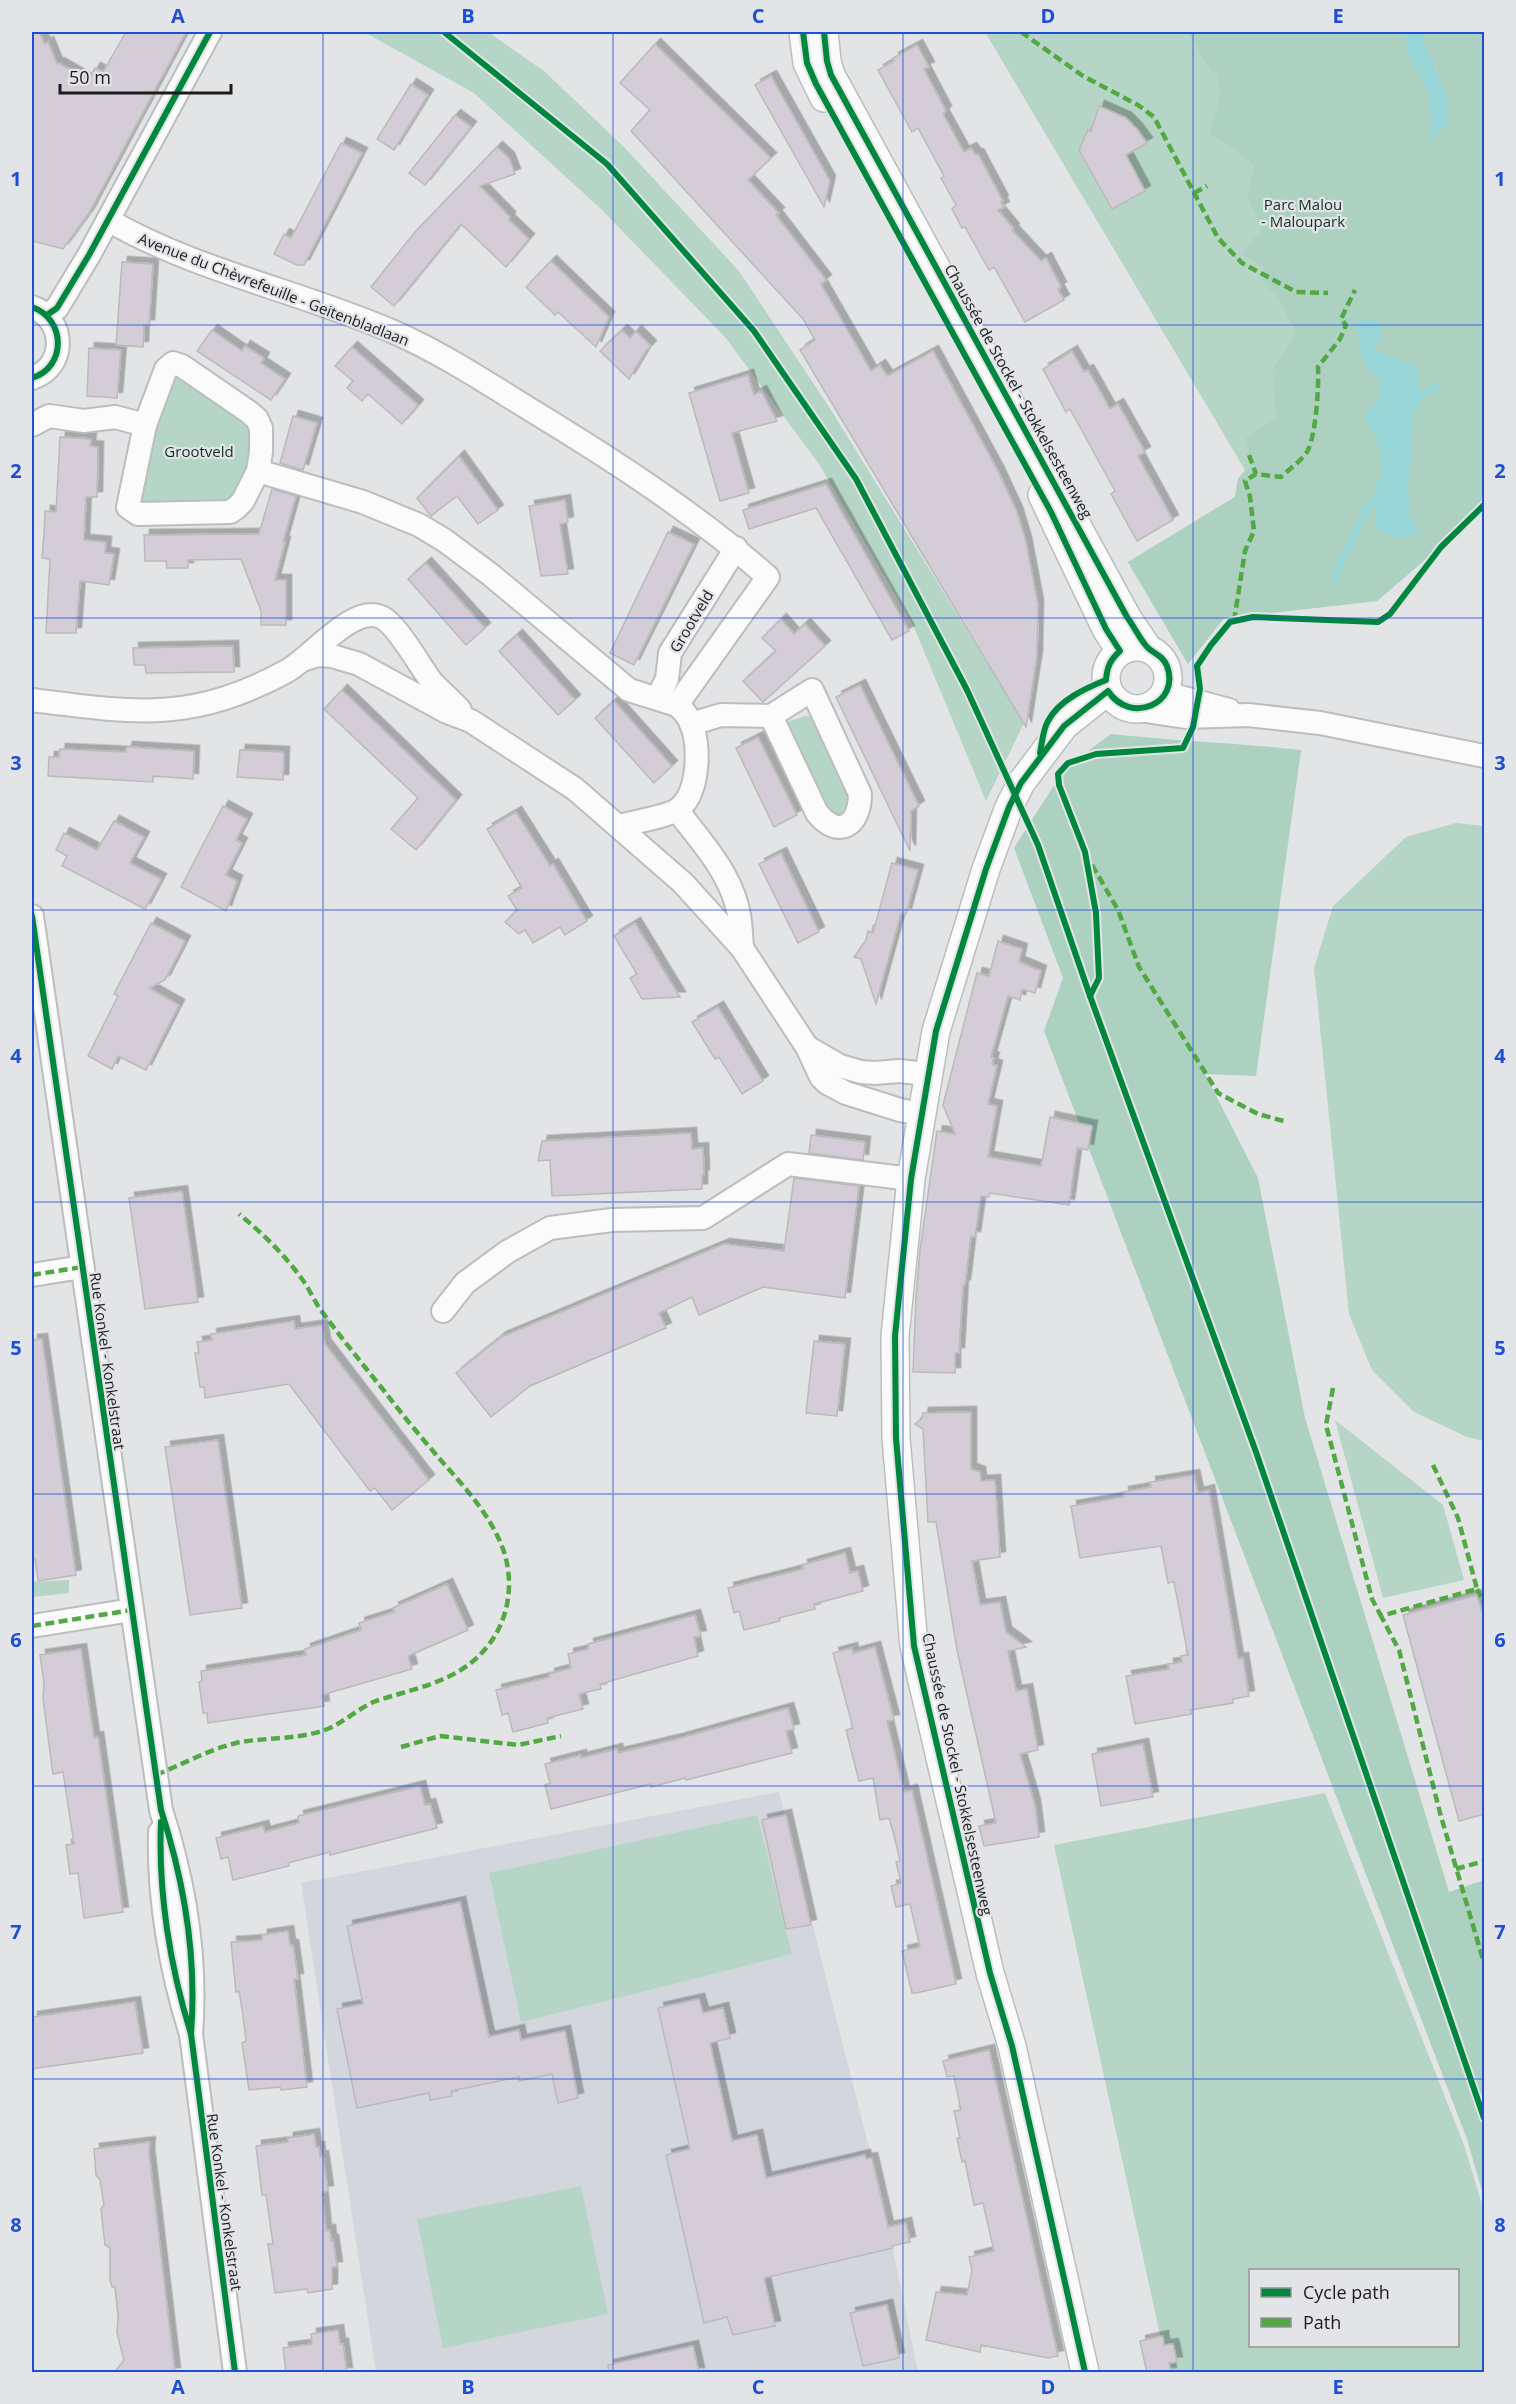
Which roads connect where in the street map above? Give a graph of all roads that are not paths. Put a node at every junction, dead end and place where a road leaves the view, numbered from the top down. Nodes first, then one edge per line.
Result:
1 (210, 32) edge
2 (803, 32) edge
3 (824, 32) edge
4 (108, 220) junction
5 (39, 311) edge
6 (32, 378) edge
7 (32, 425) edge
8 (145, 425) junction
9 (258, 471) junction
10 (736, 548) junction
11 (1147, 647) junction
12 (1120, 651) junction
13 (305, 659) junction
14 (1107, 685) junction
15 (1166, 693) junction
16 (32, 699) edge
17 (667, 701) junction
18 (1138, 710) junction
19 (771, 716) junction
20 (1248, 716) junction
21 (471, 721) junction
22 (691, 724) junction
23 (1485, 756) edge
24 (677, 810) junction
25 (619, 825) junction
26 (32, 916) edge
27 (742, 948) junction
28 (807, 1047) junction
29 (927, 1074) junction
30 (921, 1114) junction
31 (911, 1179) junction
32 (82, 1267) junction
33 (32, 1275) edge
34 (443, 1311) dead end
35 (132, 1610) junction
36 (32, 1626) edge
37 (235, 2373) edge
38 (1085, 2373) edge

1 - 4 street
2 - 12 street, Chaussée de Stockel - Stokkelsesteenweg
3 - 11 street, Chaussée de Stockel - Stokkelsesteenweg
4 - 5 street
4 - 10 street, Avenue du Chèvrefeuille - Geitenbladlaan
5 - 6 street
7 - 8 street
8 - 9 street
8 - 9 street
9 - 17 street
10 - 17 street, Grootveld
10 - 17 street, Avenue du Chèvrefeuille - Geitenbladlaan
11 - 12 street
11 - 15 street, Chaussée de Stockel - Stokkelsesteenweg
12 - 14 street, Chaussée de Stockel - Stokkelsesteenweg
13 - 16 street
13 - 21 street
13 - 21 street
14 - 18 street
14 - 29 street, Chaussée de Stockel - Stokkelsesteenweg
15 - 18 street
15 - 20 street
17 - 22 street
18 - 20 street
19 - 19 street
19 - 22 street
20 - 23 street
21 - 25 street
22 - 24 street
24 - 25 street
24 - 27 street
25 - 27 street
26 - 32 street, Rue Konkel - Konkelstraat
27 - 28 street
28 - 29 street
28 - 30 street
29 - 30 street, Chaussée de Stockel - Stokkelsesteenweg
30 - 31 street, Chaussée de Stockel - Stokkelsesteenweg
31 - 34 street
31 - 38 street, Chaussée de Stockel - Stokkelsesteenweg
32 - 33 street
32 - 35 street, Rue Konkel - Konkelstraat
35 - 36 street
35 - 37 street, Rue Konkel - Konkelstraat

